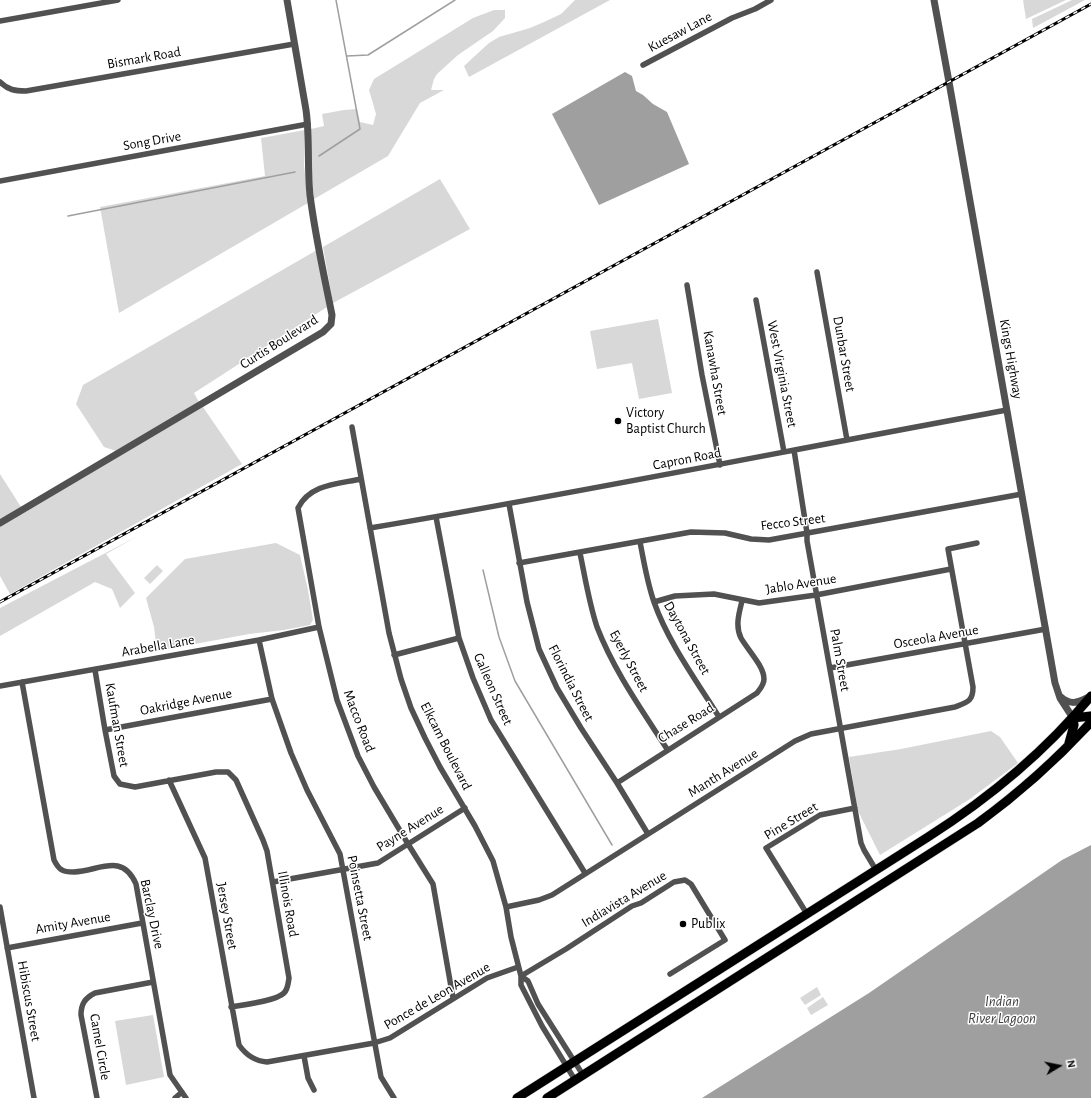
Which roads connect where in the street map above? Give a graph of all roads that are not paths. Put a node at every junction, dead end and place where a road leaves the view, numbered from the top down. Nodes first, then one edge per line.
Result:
1 (118, 0) edge
2 (287, 0) edge
3 (771, 0) edge
4 (934, 0) edge
5 (0, 21) edge
6 (294, 44) junction
7 (643, 65) dead end
8 (0, 82) edge
9 (308, 124) junction
10 (0, 181) edge
11 (816, 272) dead end
12 (687, 285) dead end
13 (756, 300) dead end
14 (1007, 410) junction
15 (352, 427) dead end
16 (847, 440) junction
17 (794, 450) junction
18 (784, 452) junction
19 (720, 465) junction
20 (361, 479) junction
21 (1022, 494) junction
22 (509, 504) junction
23 (436, 517) junction
24 (0, 523) edge
25 (370, 528) junction
26 (807, 534) junction
27 (640, 542) junction
28 (977, 543) dead end
29 (580, 552) junction
30 (520, 563) junction
31 (951, 569) junction
32 (816, 595) junction
33 (742, 601) junction
34 (654, 602) junction
35 (319, 627) junction
36 (1046, 629) junction
37 (459, 638) junction
38 (259, 640) junction
39 (966, 644) junction
40 (394, 655) junction
41 (830, 668) junction
42 (95, 670) junction
43 (22, 682) junction
44 (0, 686) edge
45 (1059, 696) junction
46 (1091, 696) edge
47 (272, 698) junction
48 (1091, 716) edge
49 (719, 717) junction
50 (1073, 718) junction
51 (1091, 722) edge
52 (840, 728) junction
53 (105, 730) junction
54 (1068, 746) junction
55 (667, 749) junction
56 (169, 780) junction
57 (616, 783) junction
58 (465, 808) junction
59 (854, 808) junction
60 (648, 834) junction
61 (408, 844) junction
62 (343, 870) junction
63 (876, 870) junction
64 (585, 874) junction
65 (273, 882) junction
66 (0, 907) edge
67 (506, 907) junction
68 (806, 914) junction
69 (142, 923) junction
70 (7, 948) junction
71 (518, 967) junction
72 (670, 974) dead end
73 (521, 976) junction
74 (153, 982) junction
75 (453, 998) junction
76 (231, 1007) junction
77 (374, 1043) junction
78 (304, 1056) junction
79 (250, 1057) joint
80 (570, 1064) junction
81 (583, 1075) junction
82 (575, 1080) junction
83 (314, 1090) dead end
84 (182, 1092) junction
85 (34, 1098) edge
86 (97, 1098) edge
87 (175, 1098) edge
88 (186, 1098) edge
89 (394, 1098) edge
90 (517, 1098) edge
91 (547, 1098) edge

1 - 5 street
2 - 6 street, Curtis Boulevard
3 - 7 street, Kuesaw Lane
4 - 14 street, Kings Highway
6 - 8 street, Bismark Road
6 - 9 street, Curtis Boulevard
9 - 10 street, Song Drive
9 - 24 street, Curtis Boulevard
11 - 16 street, Dunbar Street
12 - 19 street, Kanawha Street
13 - 18 street, West Virginia Street
14 - 16 street, Capron Road
14 - 21 street, Kings Highway
15 - 20 street, Elkcam Boulevard
16 - 17 street, Capron Road
17 - 18 street, Capron Road
17 - 26 street, Palm Street
18 - 19 street, Capron Road
19 - 22 street, Capron Road
20 - 25 street, Elkcam Boulevard
20 - 35 street, Macco Road
21 - 26 street, Fecco Street
21 - 36 street, Kings Highway
22 - 23 street, Capron Road
22 - 30 street, Florindia Street
23 - 25 street, Capron Road
23 - 37 street, Galleon Street
25 - 40 street, Elkcam Boulevard
26 - 27 street, Fecco Street
26 - 32 street, Palm Street
27 - 29 street, Fecco Street
27 - 34 street, Daytona Street
28 - 31 street
29 - 30 street, Fecco Street
29 - 55 street, Eyerly Street
30 - 57 street, Florindia Street
31 - 32 street, Jablo Avenue
31 - 39 street
32 - 33 street, Jablo Avenue
32 - 41 street, Palm Street
33 - 34 street, Jablo Avenue
33 - 49 street, Chase Road
34 - 49 street, Daytona Street
35 - 38 street, Arabella Lane
35 - 61 street, Macco Road
36 - 39 street, Osceola Avenue
36 - 45 street, Kings Highway
37 - 40 street
37 - 64 street, Galleon Street
38 - 42 street, Arabella Lane
38 - 47 street, Poinsetta Street
39 - 41 street, Osceola Avenue
39 - 52 street, Manth Avenue
40 - 58 street, Elkcam Boulevard
41 - 52 street, Palm Street
42 - 43 street, Arabella Lane
42 - 53 street, Kaufman Street
43 - 44 street, Arabella Lane
43 - 69 street, Barclay Drive
45 - 46 street
45 - 50 street, Kings Highway
46 - 50 main road
47 - 53 street, Oakridge Avenue
47 - 62 street, Poinsetta Street
48 - 50 main road
49 - 55 street, Chase Road
50 - 54 main road
50 - 63 main road
51 - 54 main road
52 - 59 street, Palm Street
52 - 60 street, Manth Avenue
53 - 56 street, Kaufman Street
54 - 81 main road
55 - 57 street, Chase Road
56 - 65 street, Illinois Road
56 - 76 street, Jersey Street
57 - 60 street, Florindia Street
58 - 61 street, Payne Avenue
58 - 67 street, Elkcam Boulevard
59 - 63 street, Palm Street
59 - 68 street, Pine Street
60 - 64 street, Manth Avenue
61 - 62 street, Payne Avenue
61 - 75 street, Macco Road
62 - 65 street, Payne Avenue
62 - 77 street, Poinsetta Street
63 - 68 main road
64 - 67 street, Manth Avenue
65 - 76 street, Illinois Road
66 - 70 street, Hibiscus Street
67 - 71 street, Elkcam Boulevard
68 - 80 main road
69 - 70 street, Amity Avenue
69 - 74 street, Barclay Drive
70 - 85 street, Hibiscus Street
71 - 73 street, Elkcam Boulevard
71 - 75 street, Ponce de Leon Avenue
72 - 73 street, Indiavista Avenue
73 - 80 street, Elkcam Boulevard
73 - 80 street, Elkcam Boulevard
74 - 84 street, Barclay Drive
74 - 86 street, Camel Circle
75 - 77 street, Ponce de Leon Avenue
76 - 79 street, Jersey Street
77 - 78 street, Ponce de Leon Avenue
77 - 89 street, Poinsetta Street
78 - 79 street, Ponce de Leon Avenue
78 - 83 street
80 - 81 street, Elkcam Boulevard
80 - 82 street, Elkcam Boulevard
80 - 90 main road
81 - 82 main road
82 - 91 main road
84 - 87 street
84 - 88 street, Barclay Drive

